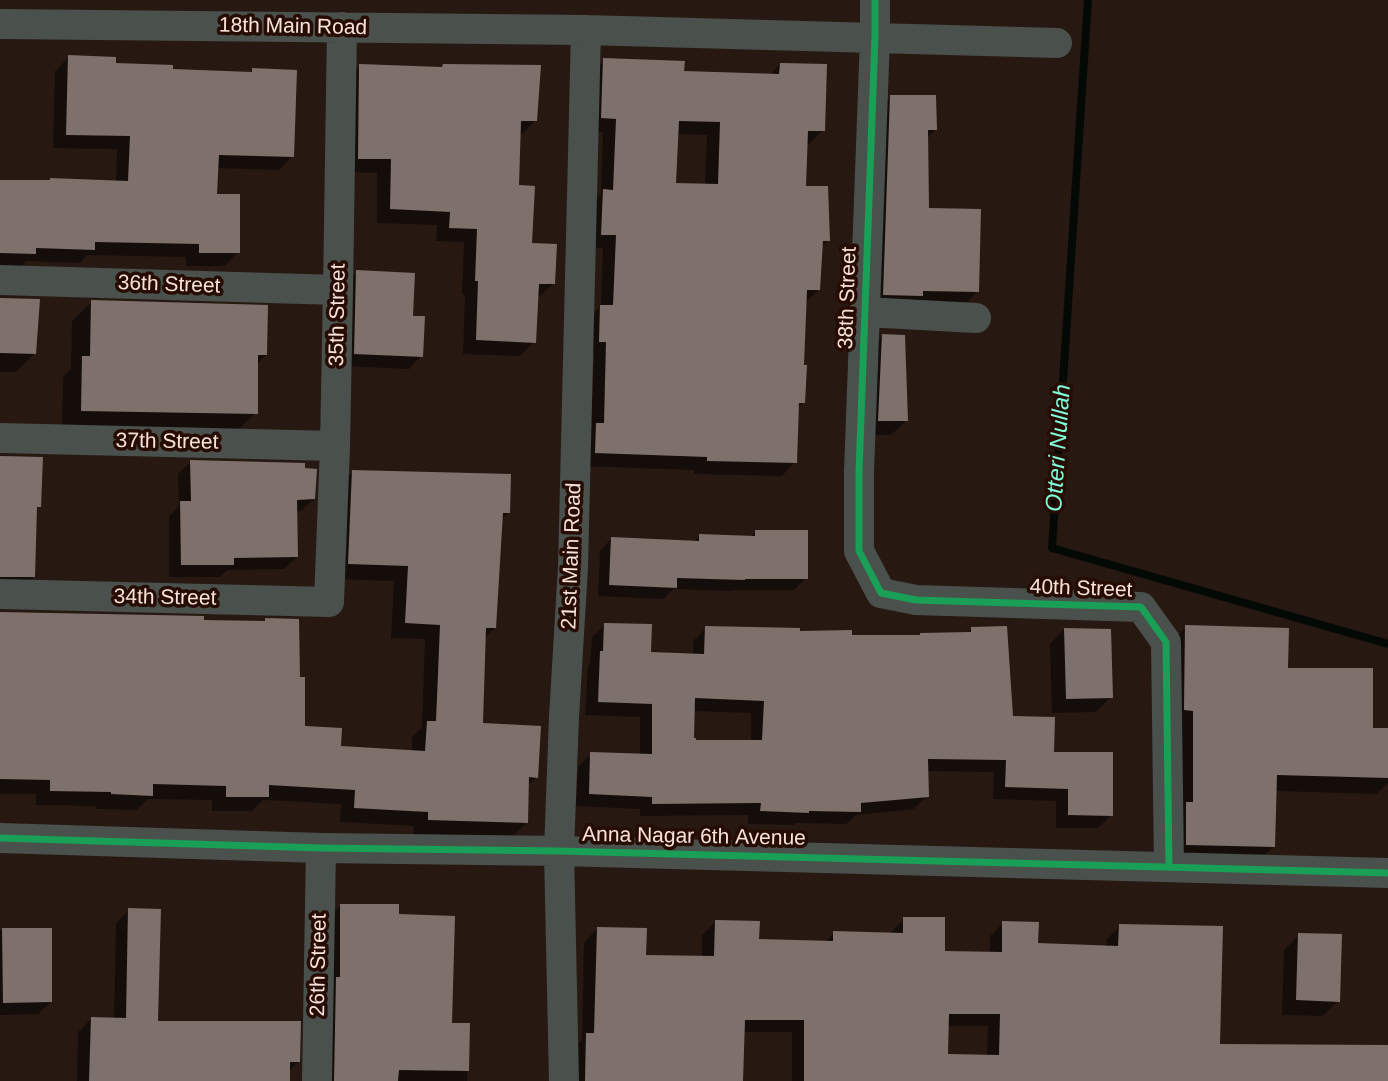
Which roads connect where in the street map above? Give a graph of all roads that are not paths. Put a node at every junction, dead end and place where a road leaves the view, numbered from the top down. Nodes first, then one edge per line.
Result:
1 (875, 0) edge
2 (234, 13) edge
3 (0, 24) edge
4 (342, 27) junction
5 (586, 30) junction
6 (876, 37) junction
7 (1057, 43) dead end
8 (0, 280) edge
9 (338, 290) junction
10 (865, 312) junction
11 (976, 318) dead end
12 (0, 438) edge
13 (335, 446) junction
14 (881, 593) joint
15 (0, 594) edge
16 (329, 602) joint
17 (0, 838) edge
18 (321, 848) junction
19 (559, 851) junction
20 (1169, 866) junction
21 (1388, 873) edge
22 (317, 1081) edge
23 (564, 1081) edge

1 - 6 street, 38th Street
2 - 3 street, 18th Main Road
2 - 4 street, 18th Main Road
4 - 5 street, 18th Main Road
4 - 9 street, 35th Street
5 - 6 street, 18th Main Road
5 - 19 street, 21st Main Road
6 - 7 street, 18th Main Road
6 - 10 street, 38th Street
8 - 9 street, 36th Street
9 - 13 street, 35th Street
10 - 11 street
10 - 14 street, 38th Street
12 - 13 street, 37th Street
13 - 16 street, 35th Street
14 - 20 street, 40th Street
15 - 16 street, 34th Street
17 - 18 street, Anna Nagar 6th Avenue
18 - 19 street, Anna Nagar 6th Avenue
18 - 22 street, 26th Street
19 - 20 street, Anna Nagar 6th Avenue
19 - 23 street, 21st Main Road
20 - 21 street, Anna Nagar 6th Avenue

